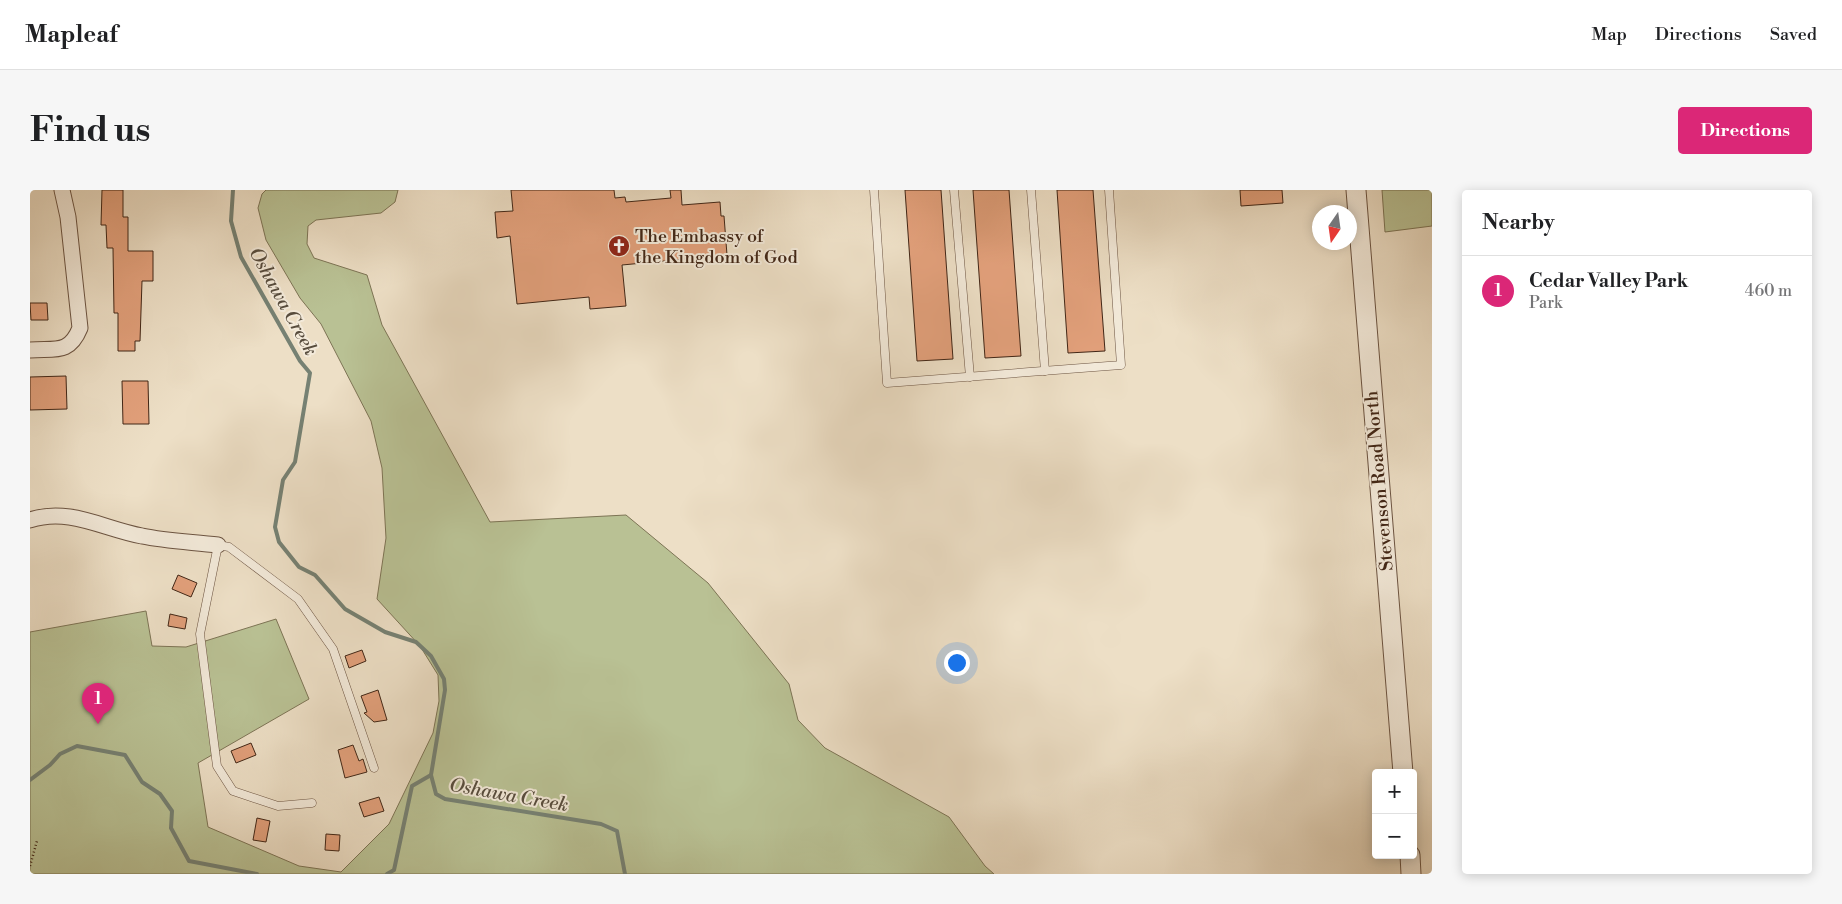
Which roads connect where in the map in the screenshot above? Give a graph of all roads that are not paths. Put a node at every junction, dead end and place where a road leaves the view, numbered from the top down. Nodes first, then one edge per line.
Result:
1 (62, 190) edge
2 (874, 190) edge
3 (954, 190) edge
4 (1031, 190) edge
5 (1109, 190) edge
6 (1356, 190) edge
7 (30, 350) edge
8 (1045, 371) junction
9 (970, 377) junction
10 (30, 520) edge
11 (218, 544) junction
12 (374, 768) dead end
13 (1403, 769) edge
14 (312, 802) dead end
15 (1410, 859) edge
16 (1411, 874) edge

1 - 7 street
2 - 9 lane
3 - 9 lane
4 - 8 lane
5 - 8 lane
6 - 13 street, Stevenson Road North
8 - 9 lane
10 - 11 street
11 - 12 lane
11 - 14 lane
15 - 16 street

